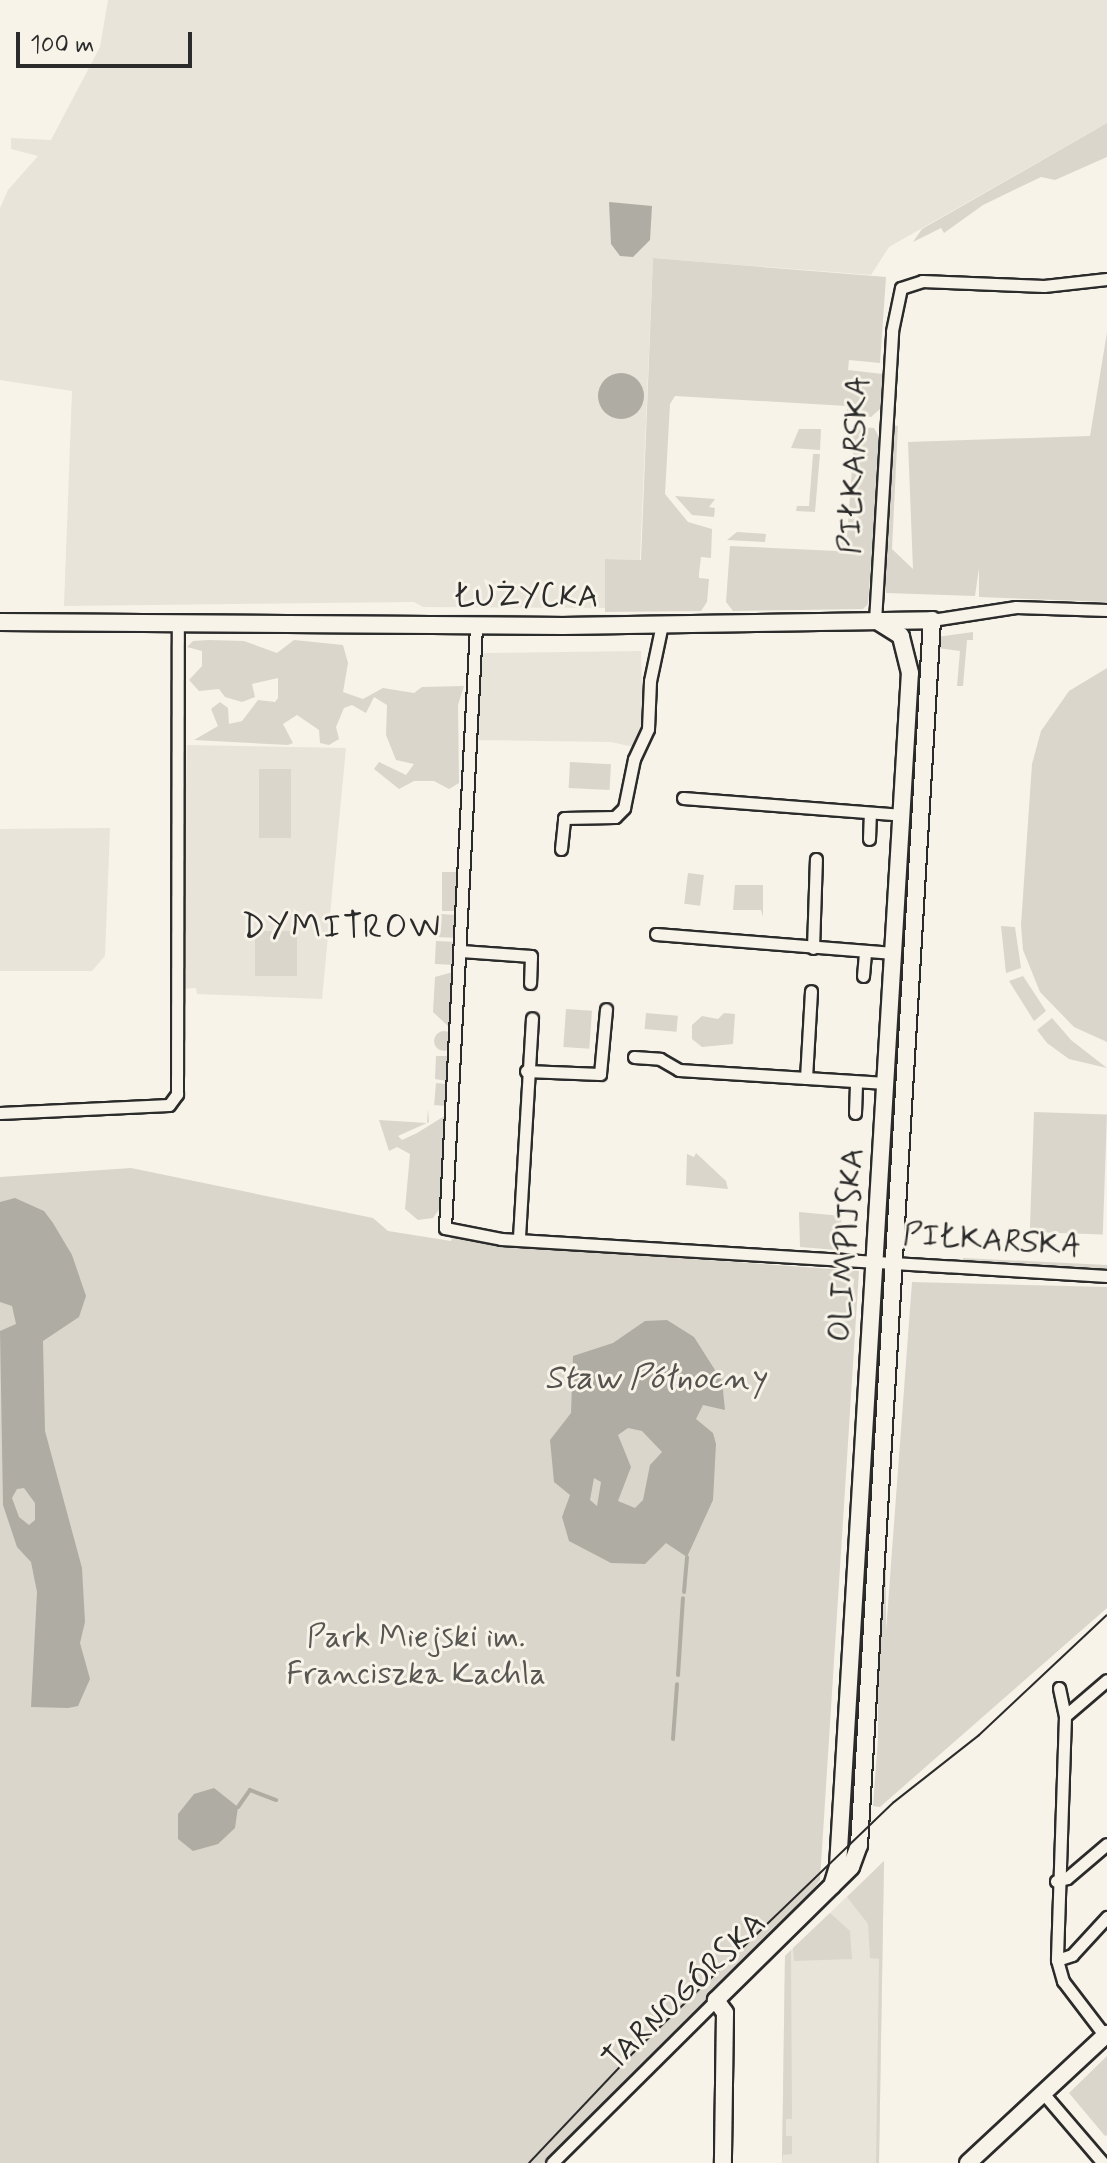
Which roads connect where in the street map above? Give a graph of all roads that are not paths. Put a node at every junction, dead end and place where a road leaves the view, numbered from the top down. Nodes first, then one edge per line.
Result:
1 (1107, 279) edge
2 (1107, 610) edge
3 (932, 620) junction
4 (875, 621) junction
5 (0, 622) edge
6 (178, 623) junction
7 (662, 624) junction
8 (476, 626) junction
9 (683, 798) dead end
10 (870, 813) junction
11 (902, 815) junction
12 (869, 839) dead end
13 (561, 849) dead end
14 (899, 850) junction
15 (917, 851) junction
16 (816, 859) dead end
17 (656, 934) dead end
18 (813, 948) junction
19 (461, 951) junction
20 (865, 951) junction
21 (893, 953) junction
22 (863, 976) dead end
23 (530, 983) dead end
24 (811, 991) dead end
25 (606, 1009) dead end
26 (532, 1018) dead end
27 (634, 1057) dead end
28 (526, 1071) junction
29 (806, 1078) junction
30 (856, 1082) junction
31 (886, 1083) junction
32 (884, 1105) junction
33 (903, 1106) junction
34 (0, 1113) edge
35 (855, 1113) dead end
36 (519, 1237) junction
37 (874, 1262) junction
38 (894, 1263) junction
39 (1107, 1276) edge
40 (1107, 1680) edge
41 (1059, 1688) dead end
42 (1065, 1716) junction
43 (1107, 1844) edge
44 (857, 1861) joint
45 (1056, 1881) junction
46 (831, 1888) junction
47 (1107, 1917) edge
48 (1057, 1960) junction
49 (716, 2000) junction
50 (1106, 2035) edge
51 (1043, 2093) junction
52 (552, 2163) edge
53 (723, 2163) edge
54 (968, 2163) edge
55 (1103, 2163) edge

1 - 4 street, PIŁKARSKA
2 - 3 street
3 - 4 street
3 - 15 street, OLIMPIJSKA
4 - 7 street, ŁUŻYCKA
4 - 11 street, OLIMPIJSKA
5 - 6 street, ŁUŻYCKA
6 - 8 street, ŁUŻYCKA
6 - 34 street
7 - 8 street, ŁUŻYCKA
7 - 13 street
8 - 19 street
9 - 10 street
10 - 11 street
10 - 12 street
11 - 14 street, OLIMPIJSKA
14 - 15 street
14 - 21 street, OLIMPIJSKA
15 - 33 street, OLIMPIJSKA
16 - 18 street
17 - 18 street
18 - 20 street
19 - 23 street
19 - 36 street, PIŁKARSKA
20 - 21 street
20 - 22 street
21 - 31 street, OLIMPIJSKA
24 - 29 street
25 - 28 street
26 - 28 street
27 - 29 street
28 - 36 street
29 - 30 street
30 - 31 street
30 - 35 street
31 - 32 street, OLIMPIJSKA
32 - 33 street
32 - 37 street, OLIMPIJSKA
33 - 38 street, OLIMPIJSKA
36 - 37 street, PIŁKARSKA
37 - 38 street, PIŁKARSKA
37 - 46 street, OLIMPIJSKA
38 - 39 street, PIŁKARSKA
38 - 44 street, OLIMPIJSKA
40 - 42 street
41 - 42 street
42 - 45 street
43 - 45 street
44 - 46 street, TARNOGÓRSKA
45 - 48 street
46 - 49 street, TARNOGÓRSKA
47 - 48 street
48 - 50 street
49 - 52 street, TARNOGÓRSKA
49 - 53 street
50 - 51 street
51 - 54 street
51 - 55 street

